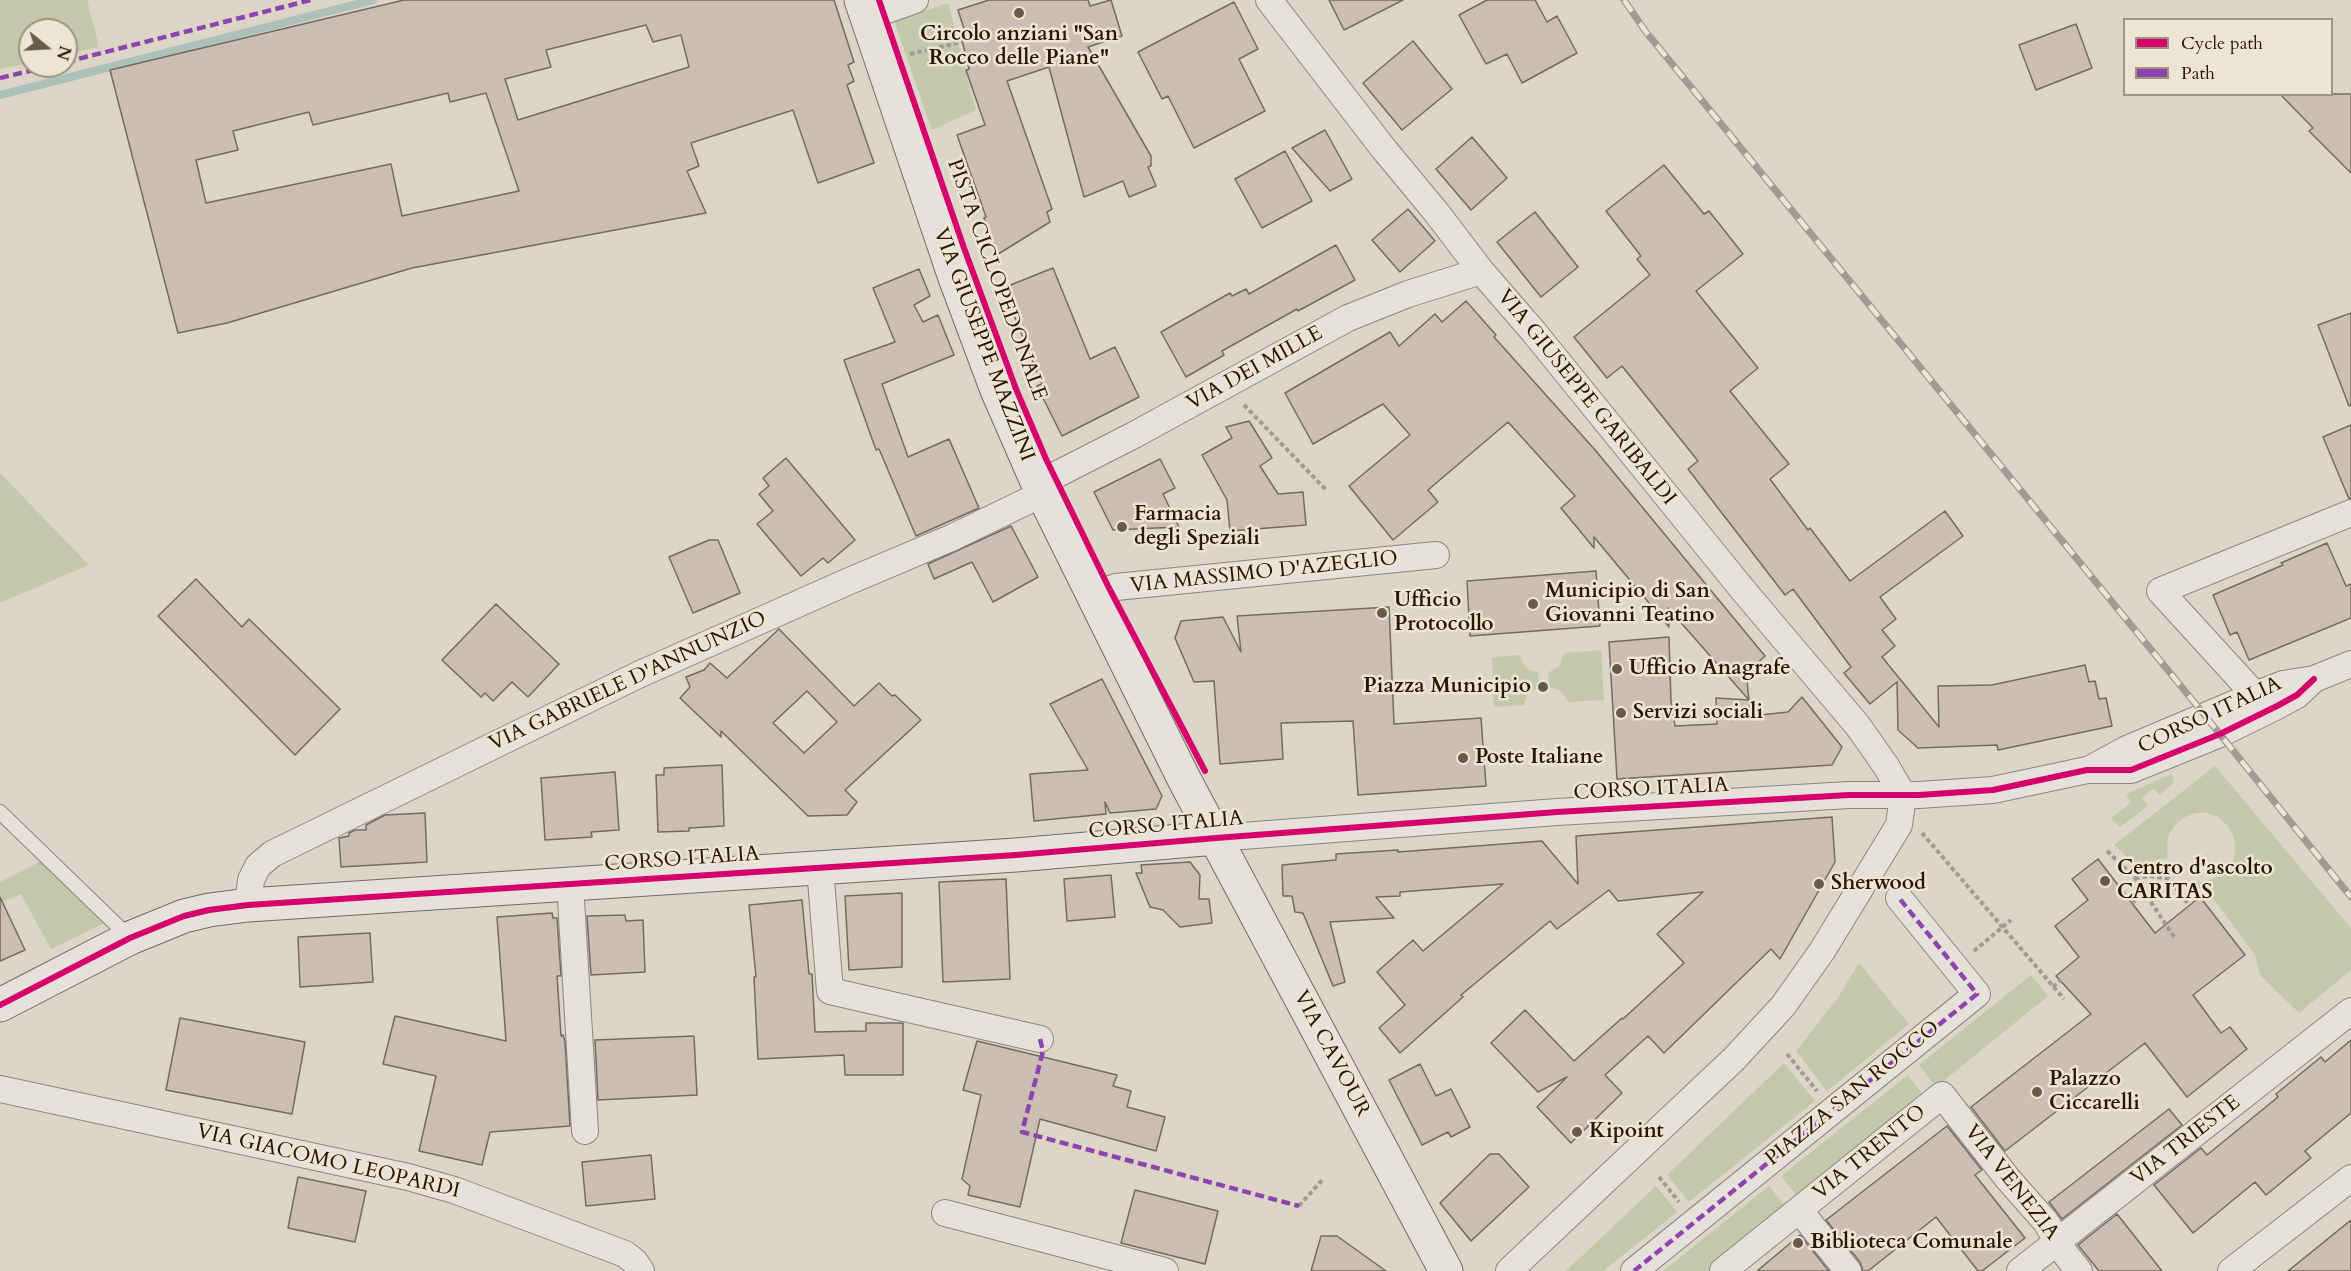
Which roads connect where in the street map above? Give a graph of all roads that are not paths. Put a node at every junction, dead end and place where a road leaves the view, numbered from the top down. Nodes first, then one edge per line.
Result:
1 (915, 0) edge
2 (1269, 0) edge
3 (864, 9) edge
4 (1481, 271) junction
5 (1040, 489) junction
6 (2351, 513) edge
7 (1436, 555) dead end
8 (1092, 595) junction
9 (2351, 664) edge
10 (2314, 679) junction
11 (2255, 695) junction
12 (2087, 770) junction
13 (1903, 795) junction
14 (0, 812) edge
15 (1216, 838) junction
16 (820, 868) junction
17 (570, 884) junction
18 (1899, 898) dead end
19 (248, 905) junction
20 (130, 938) junction
21 (0, 1005) edge
22 (2351, 1011) edge
23 (1040, 1039) dead end
24 (0, 1089) edge
25 (1941, 1095) joint
26 (585, 1131) dead end
27 (2351, 1178) edge
28 (1800, 1211) junction
29 (945, 1213) dead end
30 (2058, 1241) junction
31 (641, 1271) edge
32 (1164, 1271) edge
33 (1446, 1271) edge
34 (1509, 1271) edge
35 (1634, 1271) edge
36 (1723, 1271) edge
37 (1848, 1271) edge
38 (2020, 1271) edge
39 (2079, 1271) edge
40 (2231, 1271) edge

1 - 3 street
2 - 4 street, VIA GIUSEPPE GARIBALDI
3 - 5 street, VIA GIUSEPPE MAZZINI
4 - 5 street, VIA DEI MILLE
4 - 13 street, VIA GIUSEPPE GARIBALDI
5 - 8 street, VIA GIUSEPPE MAZZINI
5 - 19 street, VIA GABRIELE D'ANNUNZIO
6 - 11 street
7 - 8 street, VIA MASSIMO D'AZEGLIO
8 - 15 street, VIA GIUSEPPE MAZZINI
9 - 10 street, CORSO ITALIA
10 - 11 street, CORSO ITALIA
10 - 12 street, CORSO ITALIA
11 - 12 street, CORSO ITALIA
12 - 13 street, CORSO ITALIA
13 - 15 street, CORSO ITALIA
13 - 34 street
14 - 20 lane
15 - 16 street, CORSO ITALIA
15 - 33 street, VIA CAVOUR
16 - 17 street, CORSO ITALIA
16 - 23 street
17 - 19 street, CORSO ITALIA
17 - 26 street
18 - 35 street, PIAZZA SAN ROCCO
19 - 20 street, CORSO ITALIA
20 - 21 street, CORSO ITALIA
22 - 30 street, VIA TRIESTE
24 - 31 street, VIA GIACOMO LEOPARDI
25 - 28 street, VIA TRENTO
25 - 30 street, VIA VENEZIA
27 - 40 street
28 - 36 street, VIA TRENTO
28 - 37 street, VIA TRENTO
29 - 32 street
30 - 38 street, VIA TRIESTE
30 - 39 street, VIA VENEZIA

